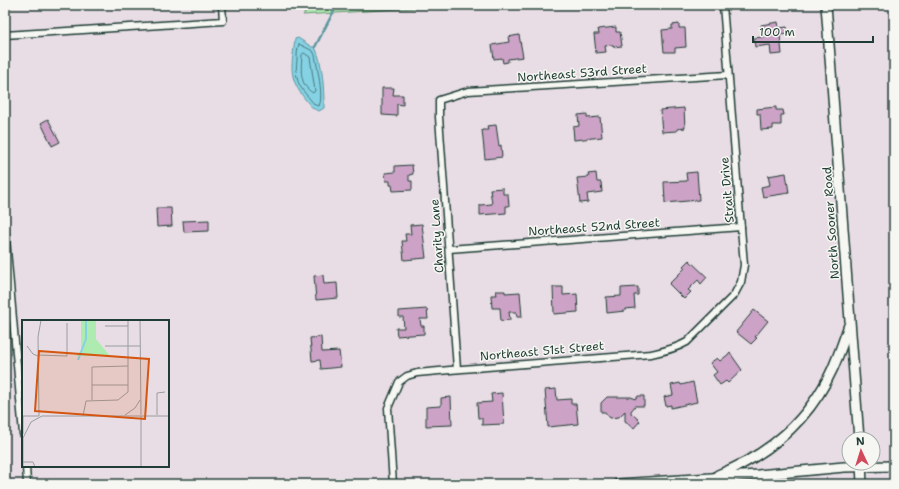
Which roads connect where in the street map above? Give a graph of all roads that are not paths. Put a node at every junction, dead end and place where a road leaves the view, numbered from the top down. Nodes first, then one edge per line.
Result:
1 (222, 5) edge
2 (723, 5) edge
3 (826, 5) edge
4 (5, 35) edge
5 (728, 74) junction
6 (439, 100) joint
7 (5, 227) edge
8 (741, 227) junction
9 (449, 249) junction
10 (850, 321) junction
11 (679, 347) joint
12 (457, 370) junction
13 (22, 422) edge
14 (858, 431) edge
15 (881, 466) edge
16 (894, 466) edge
17 (26, 467) edge
18 (841, 467) edge
19 (861, 471) edge
20 (709, 478) junction
21 (27, 484) edge
22 (393, 484) edge
23 (618, 484) edge
24 (862, 484) edge

1 - 4 street
2 - 5 street, Strait Drive
3 - 10 street, North Sooner Road
5 - 6 street, Northeast 53rd Street
5 - 8 street, Strait Drive
6 - 9 street, Charity Lane
7 - 13 street
8 - 9 street, Northeast 52nd Street
8 - 11 street, Strait Drive
9 - 12 street, Charity Lane
10 - 14 street, North Sooner Road
10 - 20 street
11 - 12 street, Northeast 51st Street
12 - 22 street, Northeast 51st Street
15 - 16 street
17 - 21 street
18 - 20 street
19 - 24 street
20 - 23 street

